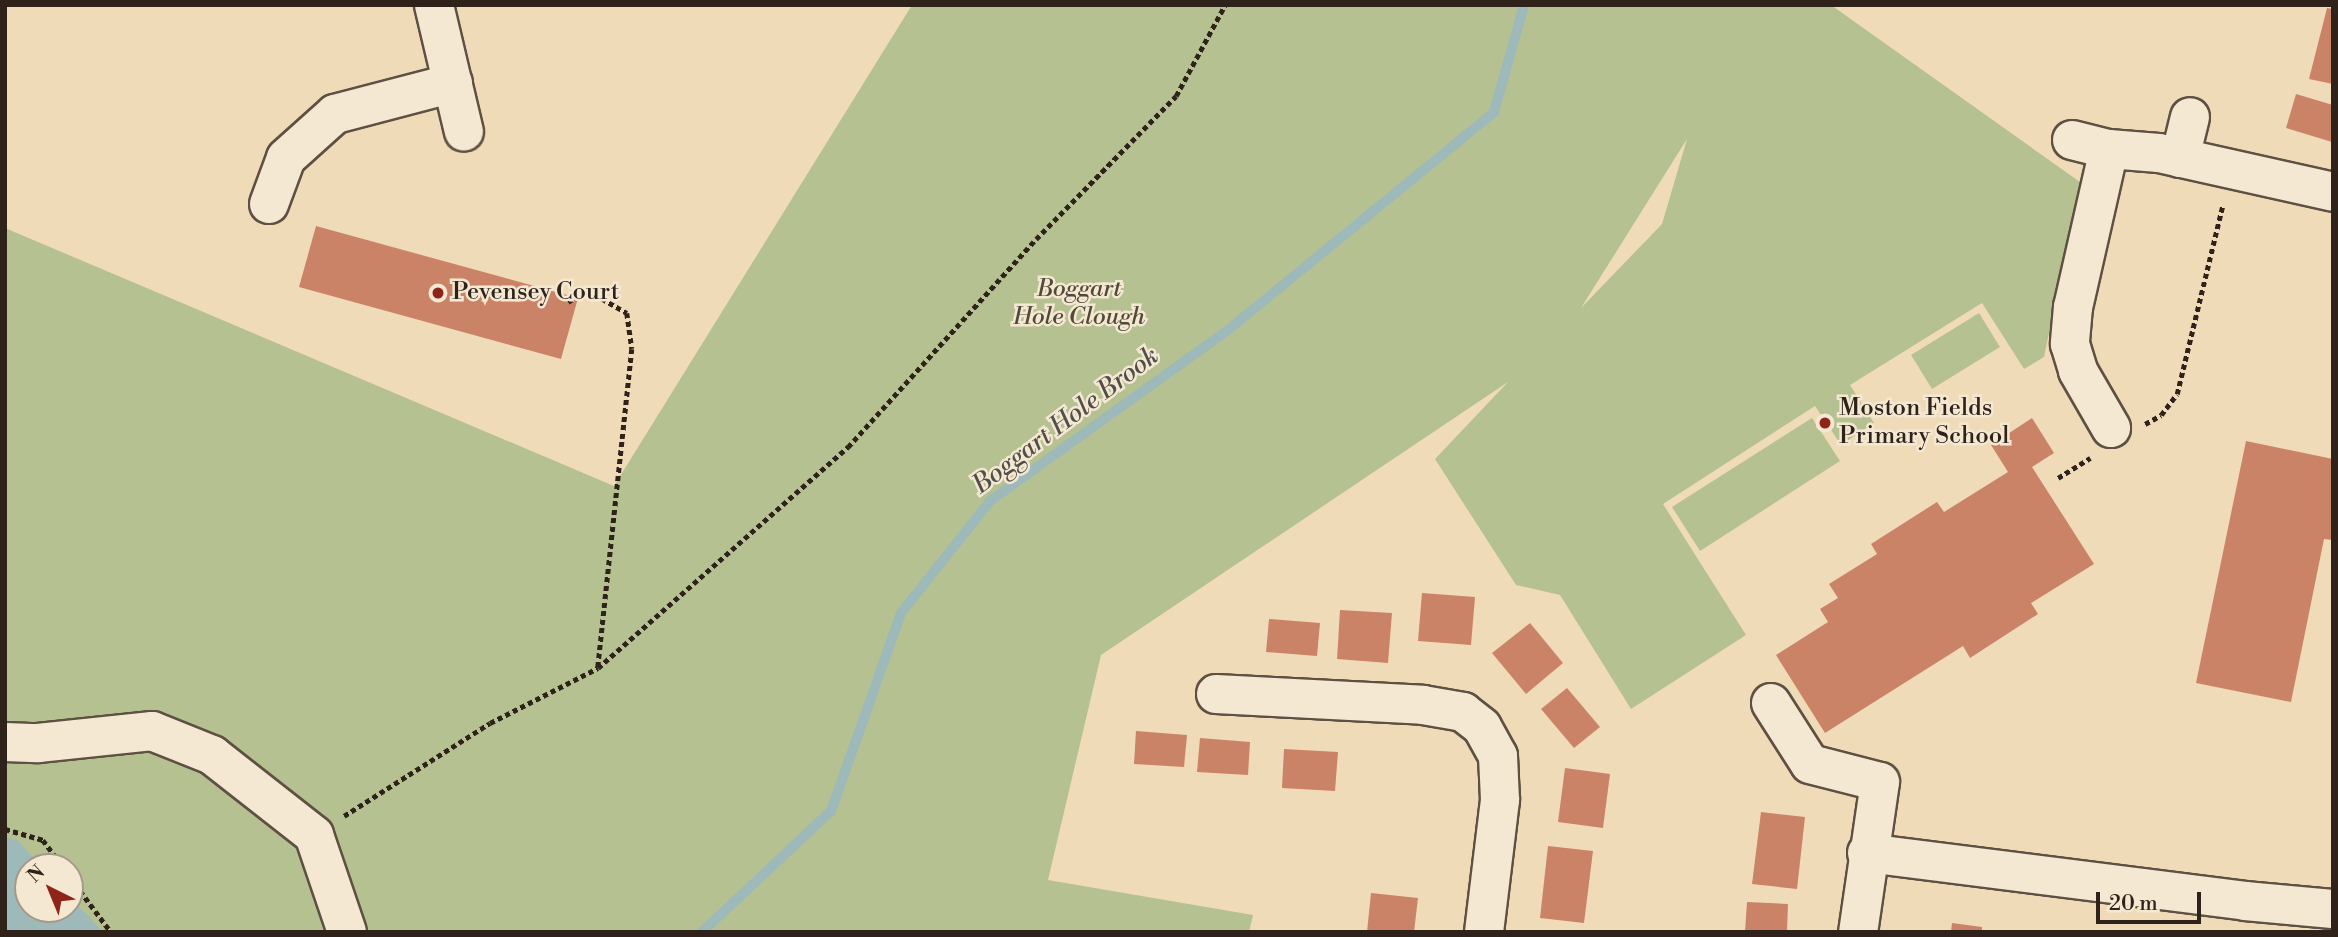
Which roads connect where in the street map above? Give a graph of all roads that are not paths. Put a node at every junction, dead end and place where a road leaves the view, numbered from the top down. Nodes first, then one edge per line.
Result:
1 (434, 5) edge
2 (453, 83) junction
3 (2189, 117) dead end
4 (464, 132) dead end
5 (2071, 140) dead end
6 (2109, 149) junction
7 (2180, 158) junction
8 (2333, 192) edge
9 (270, 204) dead end
10 (2114, 438) road end
11 (1216, 694) dead end
12 (1771, 703) dead end
13 (5, 742) edge
14 (1867, 853) junction
15 (2333, 909) edge
16 (2244, 916) edge
17 (347, 932) edge
18 (1484, 932) edge
19 (1858, 932) edge

1 - 2 street
2 - 4 street
2 - 9 street
3 - 7 street
5 - 6 street
6 - 7 street
6 - 10 street
7 - 8 street
11 - 18 street
12 - 14 street
13 - 17 street
14 - 16 street
14 - 19 street
15 - 16 street

